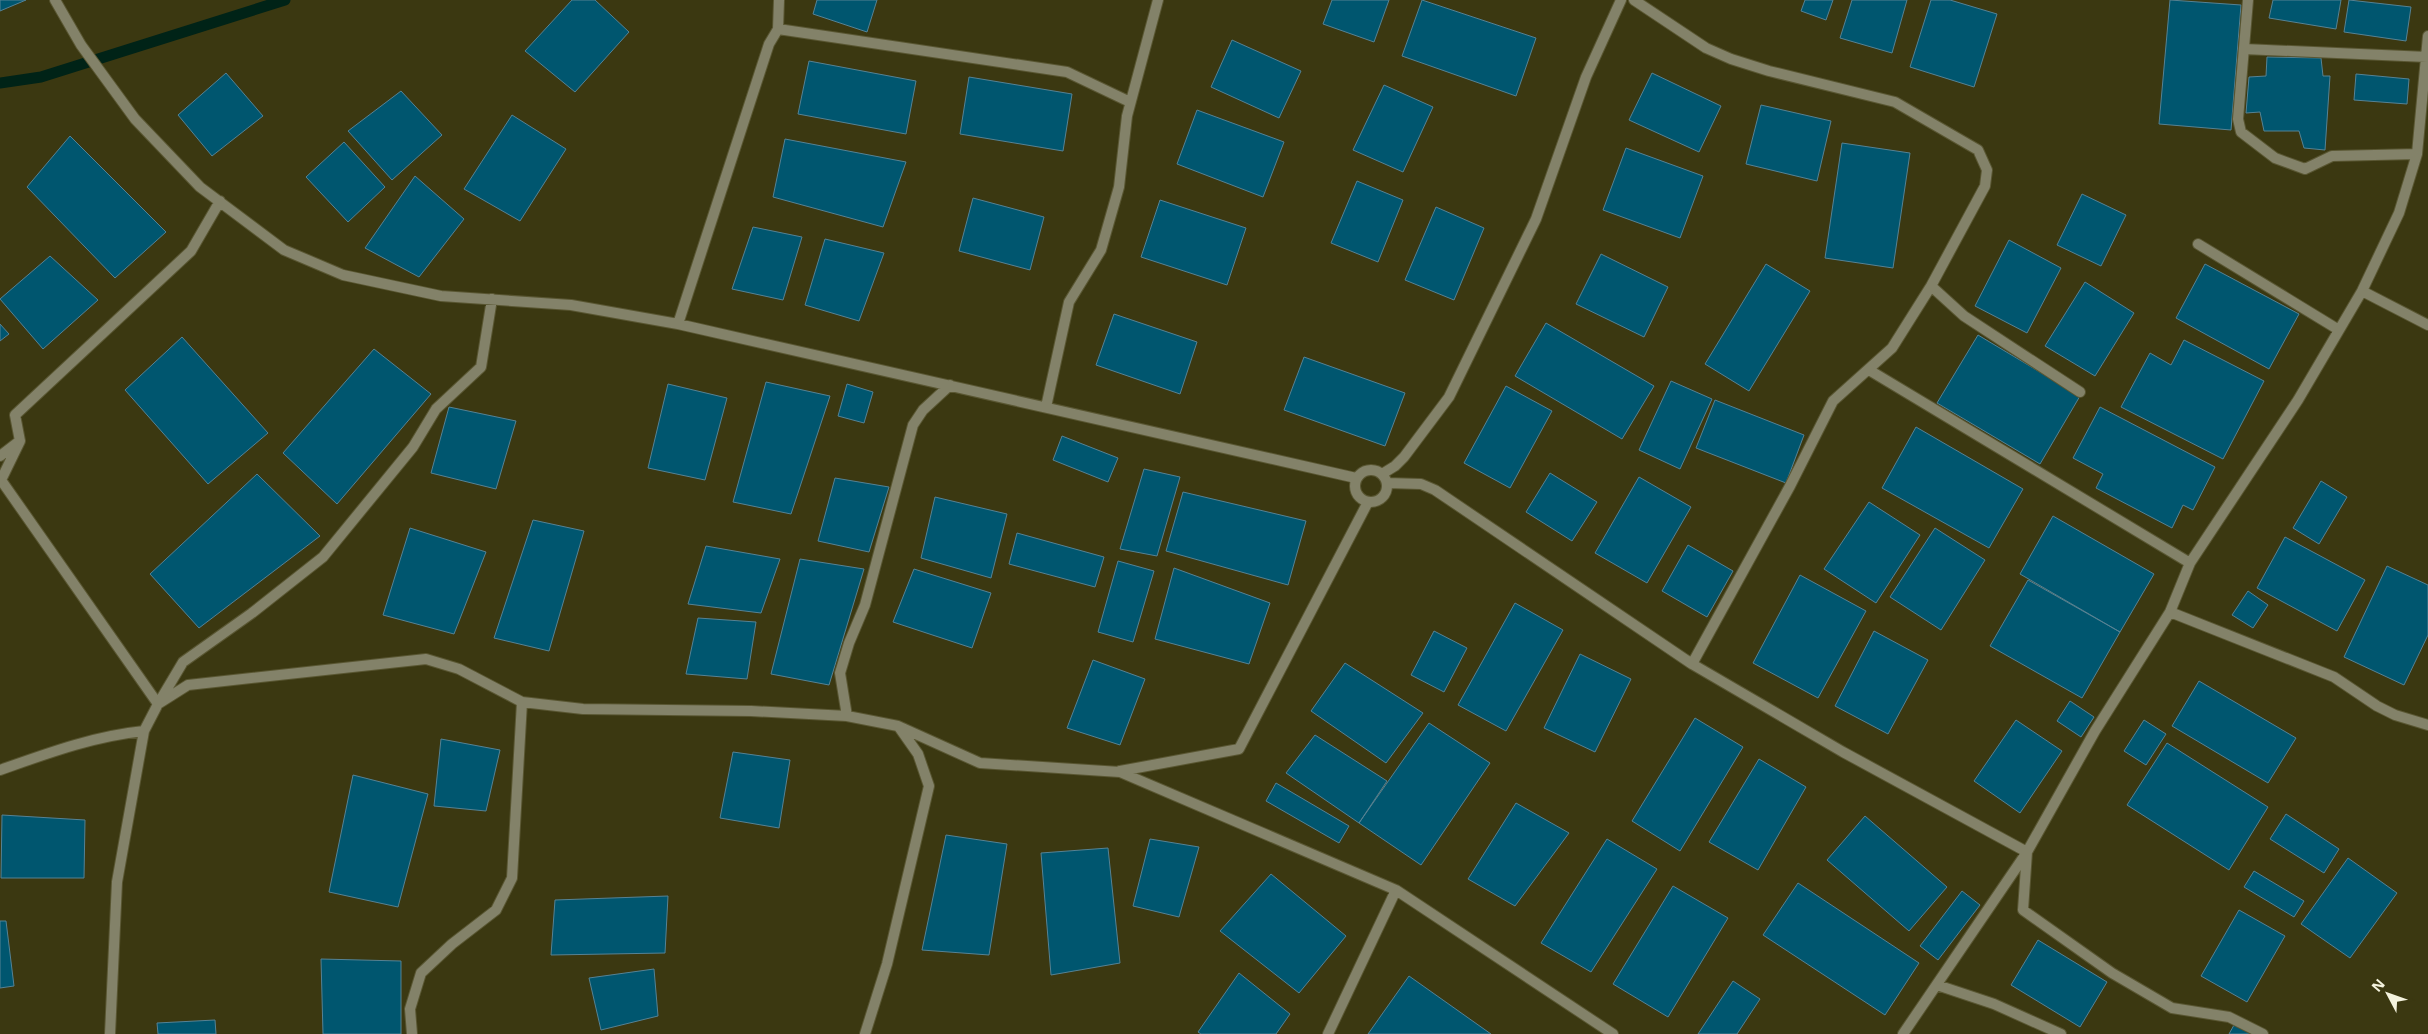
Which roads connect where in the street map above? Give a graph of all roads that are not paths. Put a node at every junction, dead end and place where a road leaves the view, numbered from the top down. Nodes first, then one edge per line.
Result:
1 (55, 0) edge
2 (779, 0) edge
3 (1158, 0) edge
4 (1621, 0) edge
5 (1634, 0) edge
6 (2248, 0) edge
7 (778, 29) junction
8 (2428, 36) edge
9 (2244, 49) junction
10 (2427, 57) edge
11 (1130, 102) junction
12 (2417, 154) junction
13 (220, 201) junction
14 (2198, 244) dead end
15 (1931, 286) junction
16 (2362, 291) junction
17 (492, 299) junction
18 (678, 324) junction
19 (2428, 325) edge
20 (2339, 330) junction
21 (1869, 370) junction
22 (950, 385) junction
23 (2080, 392) dead end
24 (1046, 407) junction
25 (20, 441) junction
26 (0, 456) edge
27 (1356, 478) junction
28 (1384, 478) junction
29 (1368, 502) junction
30 (2190, 563) junction
31 (2170, 612) junction
32 (1692, 664) junction
33 (522, 702) junction
34 (158, 704) junction
35 (847, 716) junction
36 (2428, 725) edge
37 (898, 726) junction
38 (144, 730) junction
39 (0, 770) edge
40 (1120, 772) junction
41 (2027, 852) junction
42 (1396, 890) junction
43 (1937, 985) junction
44 (110, 1034) edge
45 (412, 1034) edge
46 (865, 1034) edge
47 (1328, 1034) edge
48 (1613, 1034) edge
49 (1903, 1034) edge
50 (2061, 1034) edge
51 (2263, 1034) edge

1 - 13 street
2 - 7 street
3 - 11 street
4 - 28 street
5 - 15 street
6 - 9 street
7 - 11 street
7 - 18 street
8 - 10 street
9 - 10 street
9 - 12 street
10 - 12 street
11 - 24 street
12 - 16 street
13 - 17 street
13 - 25 street
14 - 20 street
15 - 21 street
15 - 23 street
16 - 19 street
16 - 20 street
17 - 18 street
17 - 34 street
18 - 22 street
20 - 30 street
21 - 30 street
21 - 32 street
22 - 24 street
22 - 35 street
24 - 27 street
25 - 26 street
25 - 34 street
27 - 28 street
27 - 29 street
28 - 29 street
28 - 32 street
29 - 40 street
30 - 31 street
31 - 36 street
31 - 41 street
32 - 41 street
33 - 34 street
33 - 35 street
33 - 45 street
34 - 38 street
35 - 37 street
37 - 40 street
37 - 46 street
38 - 39 street
38 - 44 street
40 - 42 street
41 - 43 street
41 - 51 street
42 - 47 street
42 - 48 street
43 - 49 street
43 - 50 street

